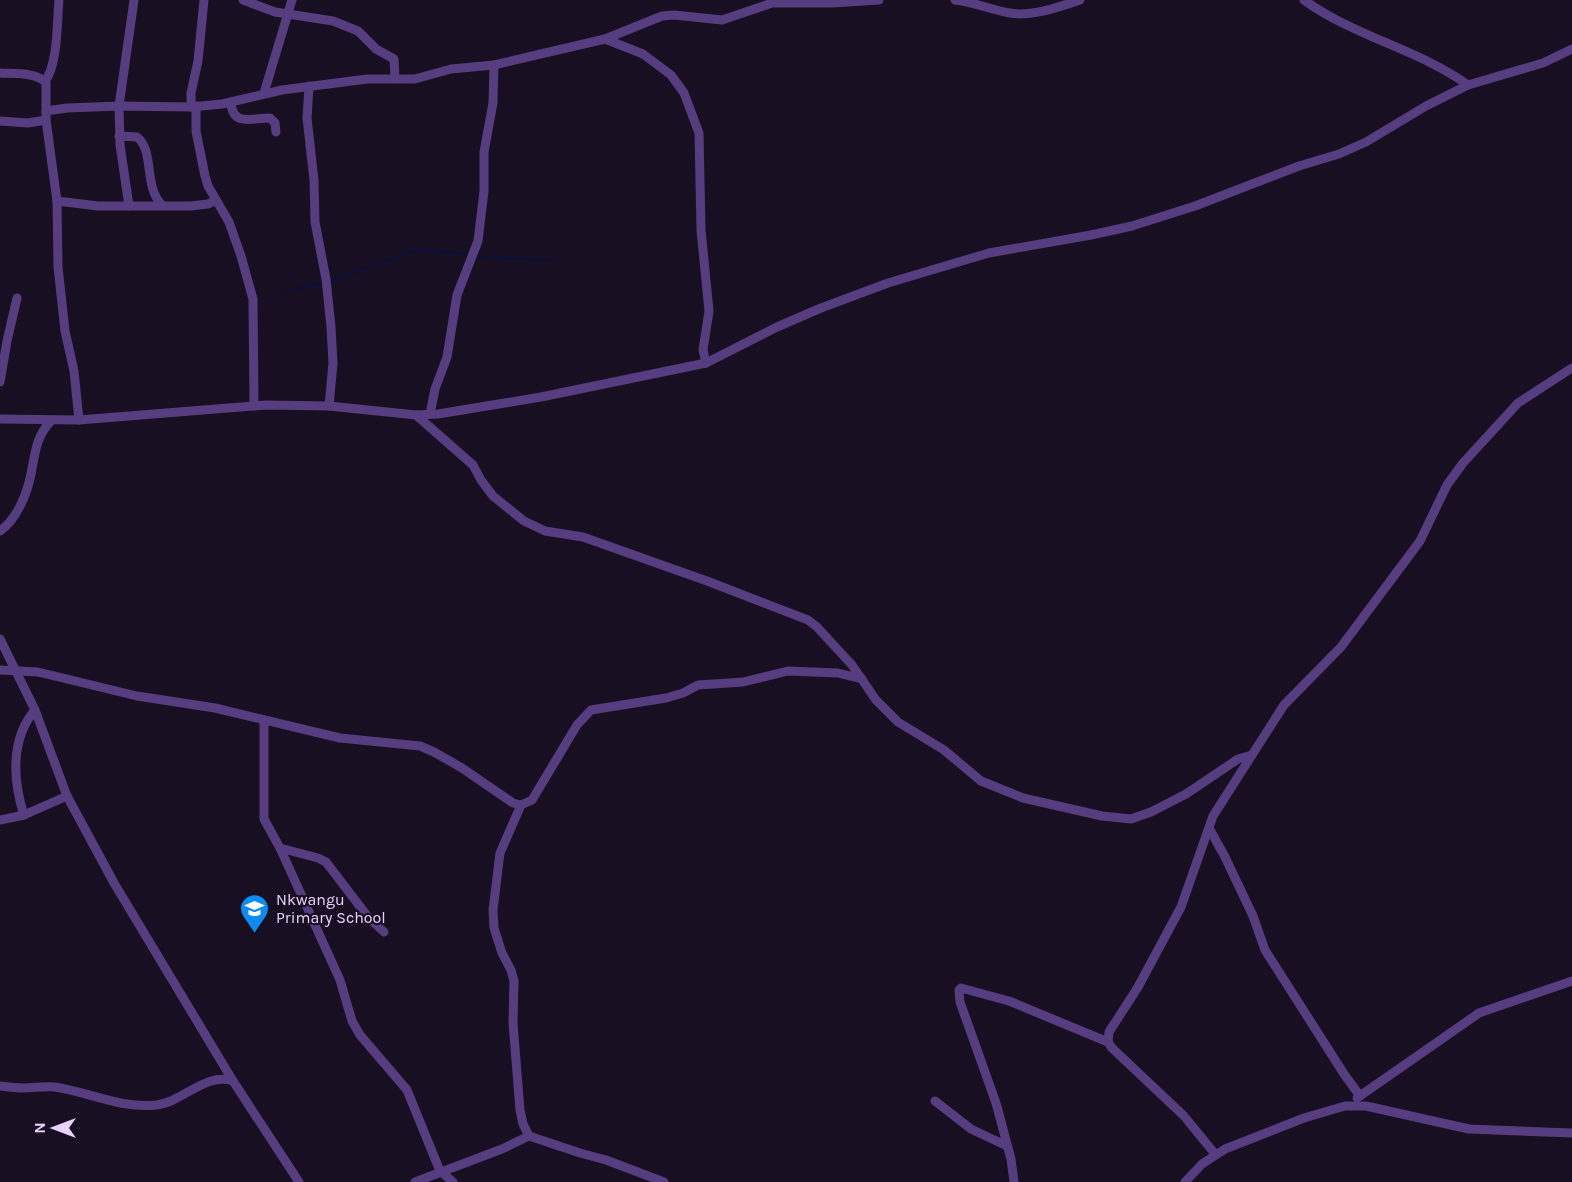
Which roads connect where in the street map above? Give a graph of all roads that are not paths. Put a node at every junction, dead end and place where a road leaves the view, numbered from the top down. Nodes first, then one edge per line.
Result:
1 (59, 0) edge
2 (134, 0) edge
3 (204, 0) edge
4 (243, 0) edge
5 (292, 0) edge
6 (879, 0) edge
7 (955, 0) edge
8 (1080, 0) edge
9 (1304, 0) edge
10 (288, 15) junction
11 (605, 39) junction
12 (1572, 49) edge
13 (494, 65) junction
14 (0, 73) edge
15 (394, 79) junction
16 (45, 81) junction
17 (1468, 85) junction
18 (309, 86) junction
19 (264, 93) junction
20 (231, 102) junction
21 (119, 106) junction
22 (194, 107) junction
23 (46, 116) junction
24 (0, 121) edge
25 (276, 132) dead end
26 (119, 136) junction
27 (216, 200) junction
28 (57, 201) junction
29 (162, 205) junction
30 (129, 206) junction
31 (17, 298) dead end
32 (706, 363) junction
33 (1572, 368) edge
34 (0, 382) edge
35 (254, 406) junction
36 (329, 406) junction
37 (430, 414) junction
38 (417, 415) junction
39 (0, 419) edge
40 (80, 420) junction
41 (51, 421) junction
42 (0, 531) edge
43 (0, 639) edge
44 (0, 670) edge
45 (15, 670) junction
46 (862, 679) junction
47 (35, 710) junction
48 (264, 720) junction
49 (1252, 755) junction
50 (68, 796) junction
51 (521, 805) junction
52 (24, 815) junction
53 (0, 820) edge
54 (1209, 828) junction
55 (280, 848) junction
56 (384, 932) dead end
57 (1572, 981) edge
58 (1108, 1042) junction
59 (233, 1081) junction
60 (0, 1086) edge
61 (1360, 1096) junction
62 (935, 1101) dead end
63 (1345, 1106) junction
64 (1572, 1133) edge
65 (529, 1136) junction
66 (1007, 1146) junction
67 (1215, 1154) junction
68 (440, 1172) junction
69 (299, 1182) edge
70 (415, 1182) edge
71 (453, 1182) edge
72 (664, 1182) edge
73 (1014, 1182) edge
74 (1185, 1182) edge

1 - 16 street
2 - 21 street
3 - 22 street
4 - 10 street
5 - 10 street
6 - 11 street
7 - 8 street
9 - 17 street
10 - 15 street
10 - 19 street
11 - 13 street
11 - 32 street
12 - 17 street
13 - 15 street
13 - 37 street
14 - 16 street
15 - 18 street
16 - 23 street
17 - 32 street
18 - 19 street
18 - 36 street
19 - 20 street
20 - 22 street
20 - 25 street
21 - 22 street
21 - 23 street
21 - 26 street
22 - 27 street
23 - 24 street
23 - 28 street
26 - 29 street
26 - 30 street
27 - 29 street
27 - 35 street
28 - 30 street
28 - 40 street
29 - 30 street
31 - 34 street
32 - 37 street
33 - 49 street
35 - 36 street
35 - 40 street
36 - 38 street
37 - 38 street
38 - 46 street
39 - 41 street
40 - 41 street
41 - 42 street
43 - 45 street
44 - 45 street
45 - 47 street
45 - 48 street
46 - 49 street
46 - 51 street
47 - 50 street
47 - 52 street
48 - 51 street
48 - 55 street
49 - 54 street
50 - 52 street
50 - 59 street
51 - 65 street
52 - 53 street
54 - 58 street
54 - 61 street
55 - 56 street
55 - 68 street
57 - 61 street
58 - 66 street
58 - 67 street
59 - 60 street
59 - 69 street
61 - 63 street
62 - 66 street
63 - 64 street
63 - 67 street
65 - 68 street
65 - 72 street
66 - 73 street
67 - 74 street
68 - 70 street
68 - 71 street

